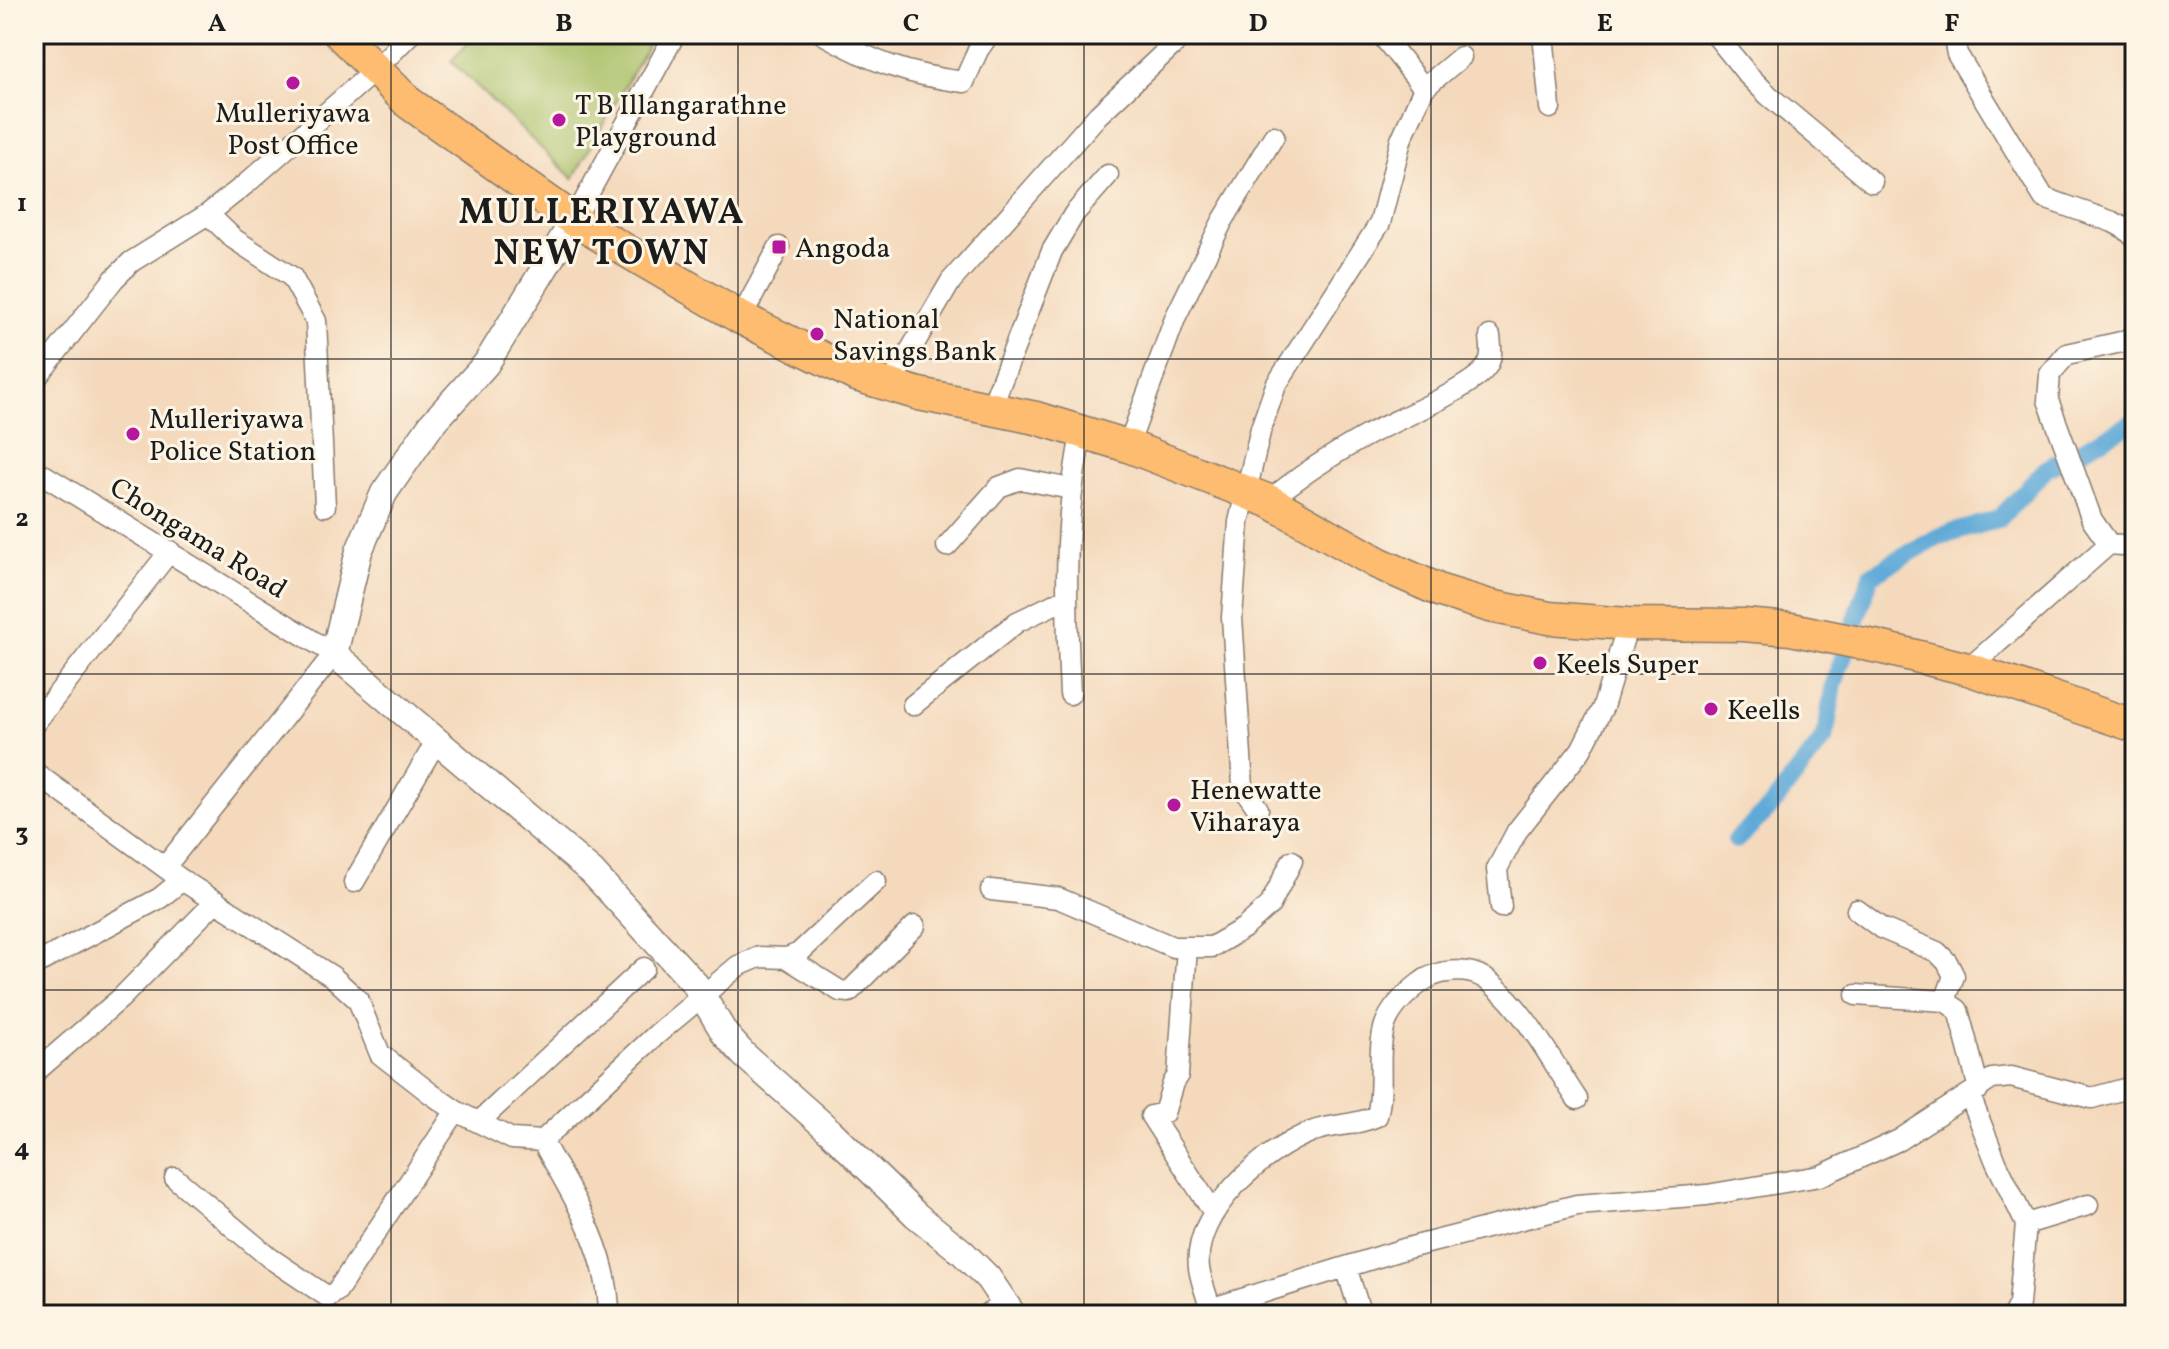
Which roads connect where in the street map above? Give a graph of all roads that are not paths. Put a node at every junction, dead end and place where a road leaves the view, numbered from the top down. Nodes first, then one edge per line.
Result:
1 (340, 34) edge
2 (410, 34) edge
3 (675, 34) edge
4 (823, 34) edge
5 (989, 34) edge
6 (1381, 34) edge
7 (1543, 34) edge
8 (1715, 34) edge
9 (1953, 34) edge
10 (1175, 43) dead end
11 (1461, 57) dead end
12 (375, 70) junction
13 (1424, 88) junction
14 (1550, 108) dead end
15 (1274, 136) dead end
16 (1108, 175) dead end
17 (1872, 182) dead end
18 (208, 214) junction
19 (574, 220) junction
20 (2135, 238) edge
21 (779, 247) dead end
22 (741, 318) junction
23 (1490, 336) dead end
24 (2135, 336) edge
25 (34, 381) edge
26 (890, 385) junction
27 (991, 408) junction
28 (1082, 431) junction
29 (1128, 446) junction
30 (34, 469) edge
31 (1071, 489) junction
32 (1257, 496) junction
33 (325, 506) dead end
34 (2109, 544) junction
35 (947, 546) dead end
36 (2135, 546) edge
37 (170, 551) junction
38 (1065, 599) junction
39 (1628, 624) junction
40 (334, 654) junction
41 (1968, 669) junction
42 (1070, 694) dead end
43 (913, 705) dead end
44 (34, 724) edge
45 (2135, 726) edge
46 (437, 740) junction
47 (34, 772) edge
48 (1258, 809) dead end
49 (1292, 861) dead end
50 (165, 867) junction
51 (182, 880) junction
52 (876, 881) dead end
53 (354, 882) dead end
54 (991, 890) dead end
55 (216, 901) junction
56 (1501, 907) dead end
57 (1857, 910) dead end
58 (915, 926) dead end
59 (1187, 947) junction
60 (787, 958) junction
61 (34, 965) edge
62 (644, 968) dead end
63 (1856, 995) dead end
64 (702, 997) junction
65 (1945, 1001) junction
66 (34, 1073) edge
67 (2135, 1086) edge
68 (1975, 1092) junction
69 (1577, 1099) dead end
70 (456, 1111) junction
71 (480, 1121) junction
72 (542, 1141) junction
73 (175, 1178) dead end
74 (2088, 1205) dead end
75 (1214, 1213) junction
76 (2026, 1224) junction
77 (1346, 1267) junction
78 (1211, 1310) junction
79 (1002, 1312) edge
80 (609, 1315) edge
81 (1190, 1315) edge
82 (1361, 1315) edge
83 (2013, 1315) edge

1 - 12 main road
2 - 12 street
3 - 19 street
4 - 5 street
6 - 13 street
7 - 14 street
8 - 17 street
9 - 20 street
10 - 26 street
11 - 13 street
12 - 18 street
12 - 19 main road
13 - 32 street
15 - 29 street
16 - 27 street
18 - 25 street
18 - 33 street
19 - 22 main road
19 - 40 street
21 - 22 street
22 - 26 main road
23 - 32 street
24 - 34 street
26 - 27 main road
27 - 28 main road
28 - 29 main road
28 - 31 street
29 - 32 main road
30 - 37 street, Chongama Road
31 - 35 street
31 - 38 street
32 - 39 main road
32 - 48 street
34 - 36 street
34 - 41 street
37 - 40 street, Chongama Road
37 - 44 street
38 - 42 street
38 - 43 street
39 - 41 main road
39 - 56 street
40 - 46 street
40 - 50 street
41 - 45 main road
46 - 53 street
46 - 64 street
47 - 50 street
49 - 59 street
50 - 51 street
51 - 55 street
51 - 61 street
52 - 60 street
54 - 59 street
55 - 66 street
55 - 70 street
57 - 65 street
58 - 60 street
59 - 75 street
60 - 64 street
62 - 71 street
63 - 65 street
64 - 72 street
64 - 79 street
65 - 68 street
67 - 68 street
68 - 76 street
68 - 77 street
69 - 75 street
70 - 71 street
70 - 73 street
71 - 72 street
72 - 80 street
74 - 76 street
75 - 78 street
76 - 83 street
77 - 78 street
77 - 82 street
78 - 81 street

